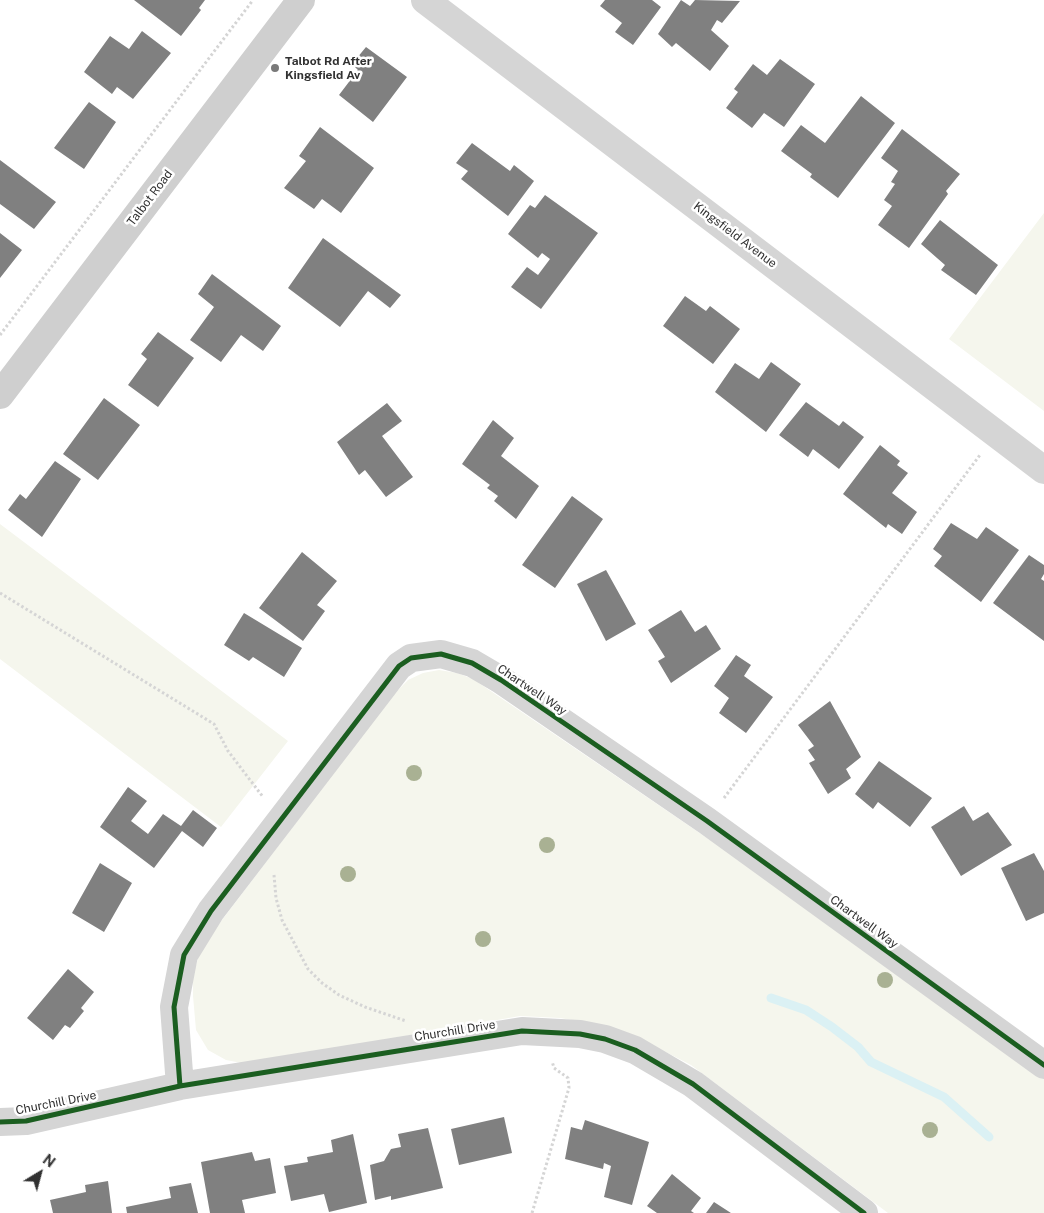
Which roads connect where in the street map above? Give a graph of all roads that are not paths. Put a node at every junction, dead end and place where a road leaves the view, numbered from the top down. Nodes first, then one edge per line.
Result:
1 (301, 0) edge
2 (426, 0) edge
3 (0, 395) edge
4 (1044, 470) edge
5 (1044, 1065) edge
6 (180, 1086) junction
7 (0, 1122) edge
8 (864, 1213) edge

1 - 3 main road, Talbot Road
2 - 4 street, Kingsfield Avenue
5 - 6 street, Chartwell Way
6 - 7 street, Churchill Drive
6 - 8 street, Churchill Drive

